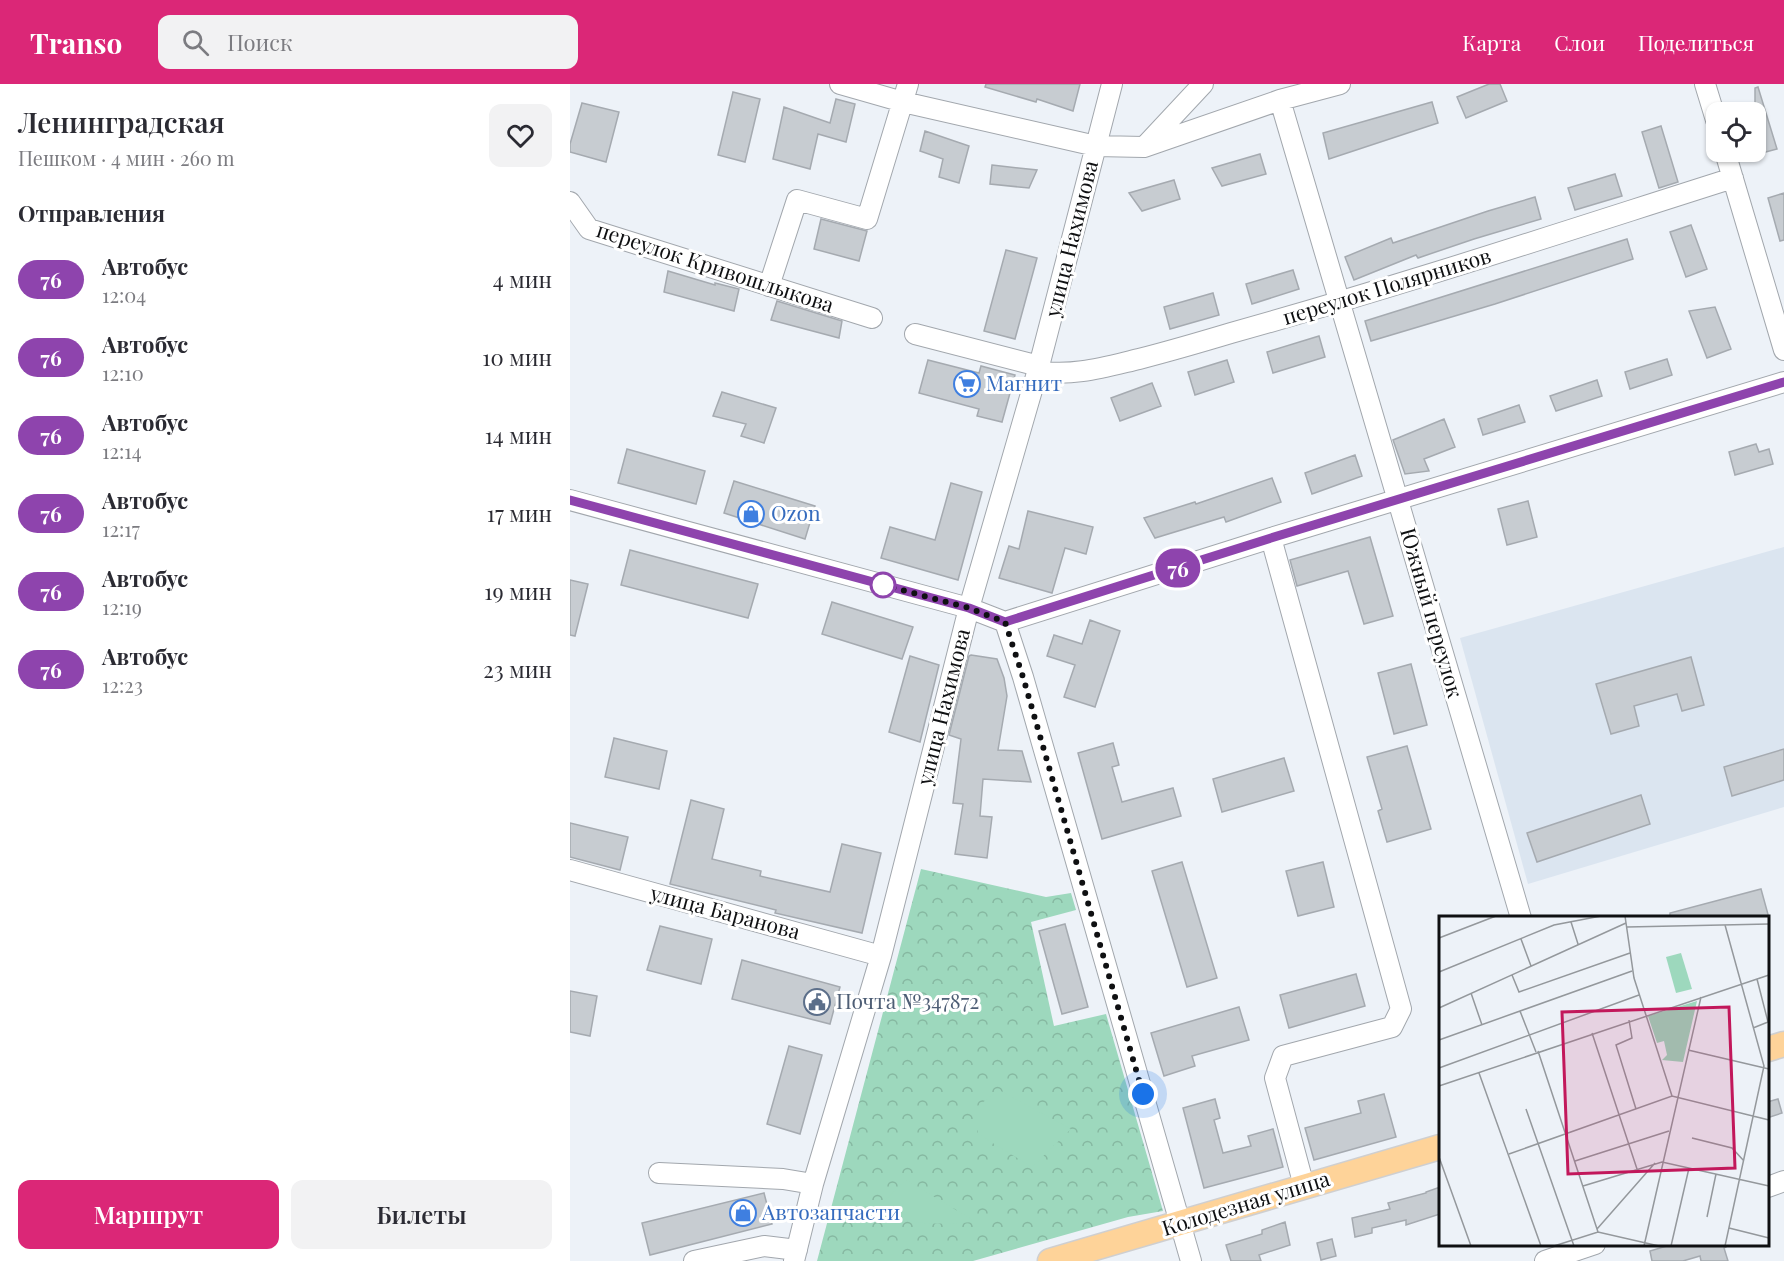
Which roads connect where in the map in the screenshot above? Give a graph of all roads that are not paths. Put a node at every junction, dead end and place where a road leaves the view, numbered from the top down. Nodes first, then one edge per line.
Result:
1 (840, 84) edge
2 (1112, 84) edge
3 (1203, 84) edge
4 (1340, 84) edge
5 (1705, 84) edge
6 (905, 93) edge
7 (1280, 100) junction
8 (1710, 102) edge
9 (1096, 146) junction
10 (1144, 147) junction
11 (1728, 162) edge
12 (1733, 178) junction
13 (570, 202) edge
14 (769, 286) junction
15 (1340, 303) junction
16 (872, 318) dead end
17 (915, 334) dead end
18 (1784, 350) edge
19 (1038, 368) junction
20 (1784, 382) edge
21 (570, 500) edge
22 (1398, 500) junction
23 (1271, 538) junction
24 (969, 608) junction
25 (1005, 622) junction
26 (570, 870) edge
27 (1520, 916) edge
28 (881, 956) junction
29 (1784, 1044) edge
30 (1769, 1048) edge
31 (1439, 1147) edge
32 (659, 1173) dead end
33 (1784, 1181) edge
34 (813, 1184) junction
35 (1304, 1186) junction
36 (1769, 1186) edge
37 (1180, 1224) junction
38 (1591, 1246) edge
39 (796, 1256) edge
40 (694, 1261) edge
41 (1050, 1261) edge
42 (1191, 1261) edge
43 (1545, 1261) edge

1 - 6 street
2 - 9 street, улица Нахимова
3 - 10 street
4 - 7 street
5 - 8 street
6 - 9 street
6 - 14 street
7 - 10 street
7 - 15 street, Южный переулок
9 - 10 street
9 - 19 street, улица Нахимова
11 - 12 street
12 - 15 street, переулок Полярников
12 - 18 street
13 - 14 street, переулок Кривошлыкова
14 - 16 street, переулок Кривошлыкова
15 - 19 street, переулок Полярников
15 - 22 street, Южный переулок
17 - 19 street, переулок Полярников
19 - 24 street, улица Нахимова
20 - 22 street
21 - 24 street
22 - 23 street
22 - 27 street, Южный переулок
23 - 25 street
23 - 35 street
24 - 25 street
24 - 28 street, улица Нахимова
25 - 37 street
26 - 28 street, улица Баранова
28 - 34 street, улица Нахимова
29 - 30 main road
31 - 35 main road, Колодезная улица
32 - 34 street
33 - 36 street
34 - 39 street, улица Нахимова
35 - 37 main road, Колодезная улица
37 - 41 main road, Колодезная улица
37 - 42 street
38 - 43 street
39 - 40 street

